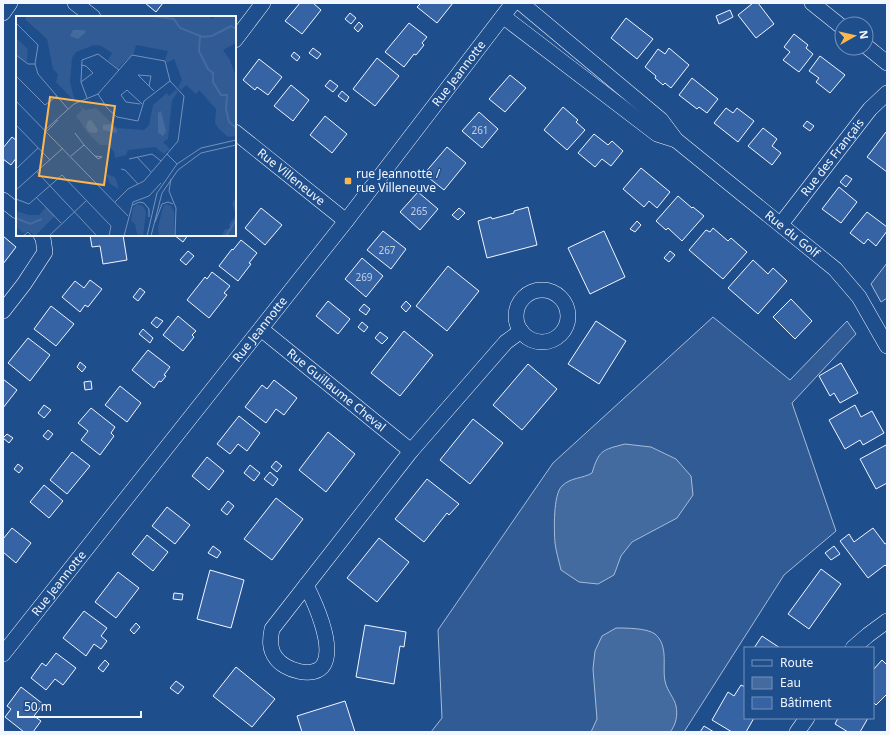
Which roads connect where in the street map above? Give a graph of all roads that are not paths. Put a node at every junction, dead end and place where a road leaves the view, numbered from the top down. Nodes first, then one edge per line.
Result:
1 (10, 3) edge
2 (75, 3) edge
3 (264, 3) edge
4 (513, 3) edge
5 (521, 3) edge
6 (812, 3) edge
7 (3, 13) edge
8 (92, 16) edge
9 (504, 17) junction
10 (834, 21) edge
11 (236, 39) edge
12 (874, 52) edge
13 (887, 63) edge
14 (887, 93) edge
15 (236, 133) edge
16 (676, 140) junction
17 (3, 200) edge
18 (16, 210) edge
19 (346, 222) junction
20 (781, 224) junction
21 (42, 236) edge
22 (3, 311) edge
23 (261, 329) junction
24 (521, 331) dead end
25 (887, 346) edge
26 (411, 451) junction
27 (306, 585) junction
28 (887, 621) edge
29 (854, 647) edge
30 (3, 654) edge
31 (805, 719) edge
32 (798, 732) edge

1 - 7 street
2 - 8 street
3 - 11 street
4 - 9 street, Rue Jeannotte
5 - 16 street, Rue du Golf
6 - 10 street
9 - 16 street, Rue du Golf
9 - 19 street, Rue Jeannotte
12 - 13 street
14 - 20 street, Rue des Français
15 - 19 street, Rue Villeneuve
16 - 20 street, Rue du Golf
17 - 18 street
19 - 23 street, Rue Jeannotte
20 - 25 street, Rue du Golf
21 - 22 street
23 - 26 street, Rue Guillaume Cheval
23 - 30 street, Rue Jeannotte
24 - 26 street
26 - 27 street
27 - 27 street
28 - 29 street
31 - 32 street

